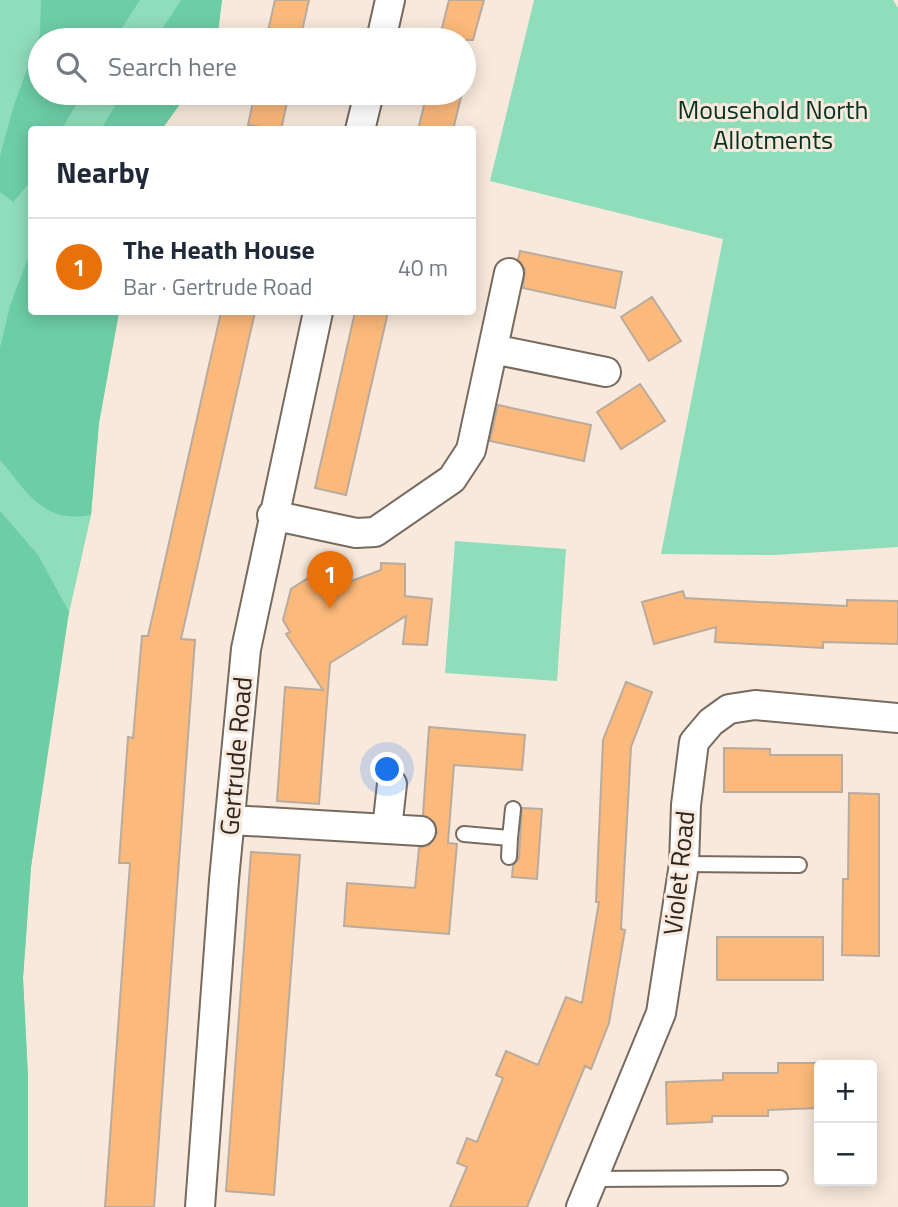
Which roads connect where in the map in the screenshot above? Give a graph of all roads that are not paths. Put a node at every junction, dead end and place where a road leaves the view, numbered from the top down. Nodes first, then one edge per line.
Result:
1 (390, 0) edge
2 (384, 28) edge
3 (366, 105) edge
4 (361, 126) edge
5 (509, 273) dead end
6 (317, 315) edge
7 (493, 349) junction
8 (606, 372) dead end
9 (272, 515) junction
10 (898, 718) edge
11 (391, 784) dead end
12 (513, 809) dead end
13 (231, 820) junction
14 (387, 829) junction
15 (426, 832) dead end
16 (464, 834) dead end
17 (510, 838) junction
18 (509, 857) dead end
19 (684, 864) junction
20 (799, 864) dead end
21 (780, 1178) dead end
22 (592, 1179) junction
23 (200, 1207) edge
24 (581, 1207) edge

1 - 2 street
3 - 4 street
5 - 7 street
6 - 9 street, Gertrude Road
7 - 8 street
7 - 9 street
9 - 13 street, Gertrude Road
10 - 19 street, Violet Road
11 - 14 street
12 - 17 lane
13 - 14 street
13 - 23 street, Gertrude Road
14 - 15 street
16 - 17 lane
17 - 18 lane
19 - 20 lane
19 - 22 street, Violet Road
21 - 22 lane
22 - 24 street, Violet Road

